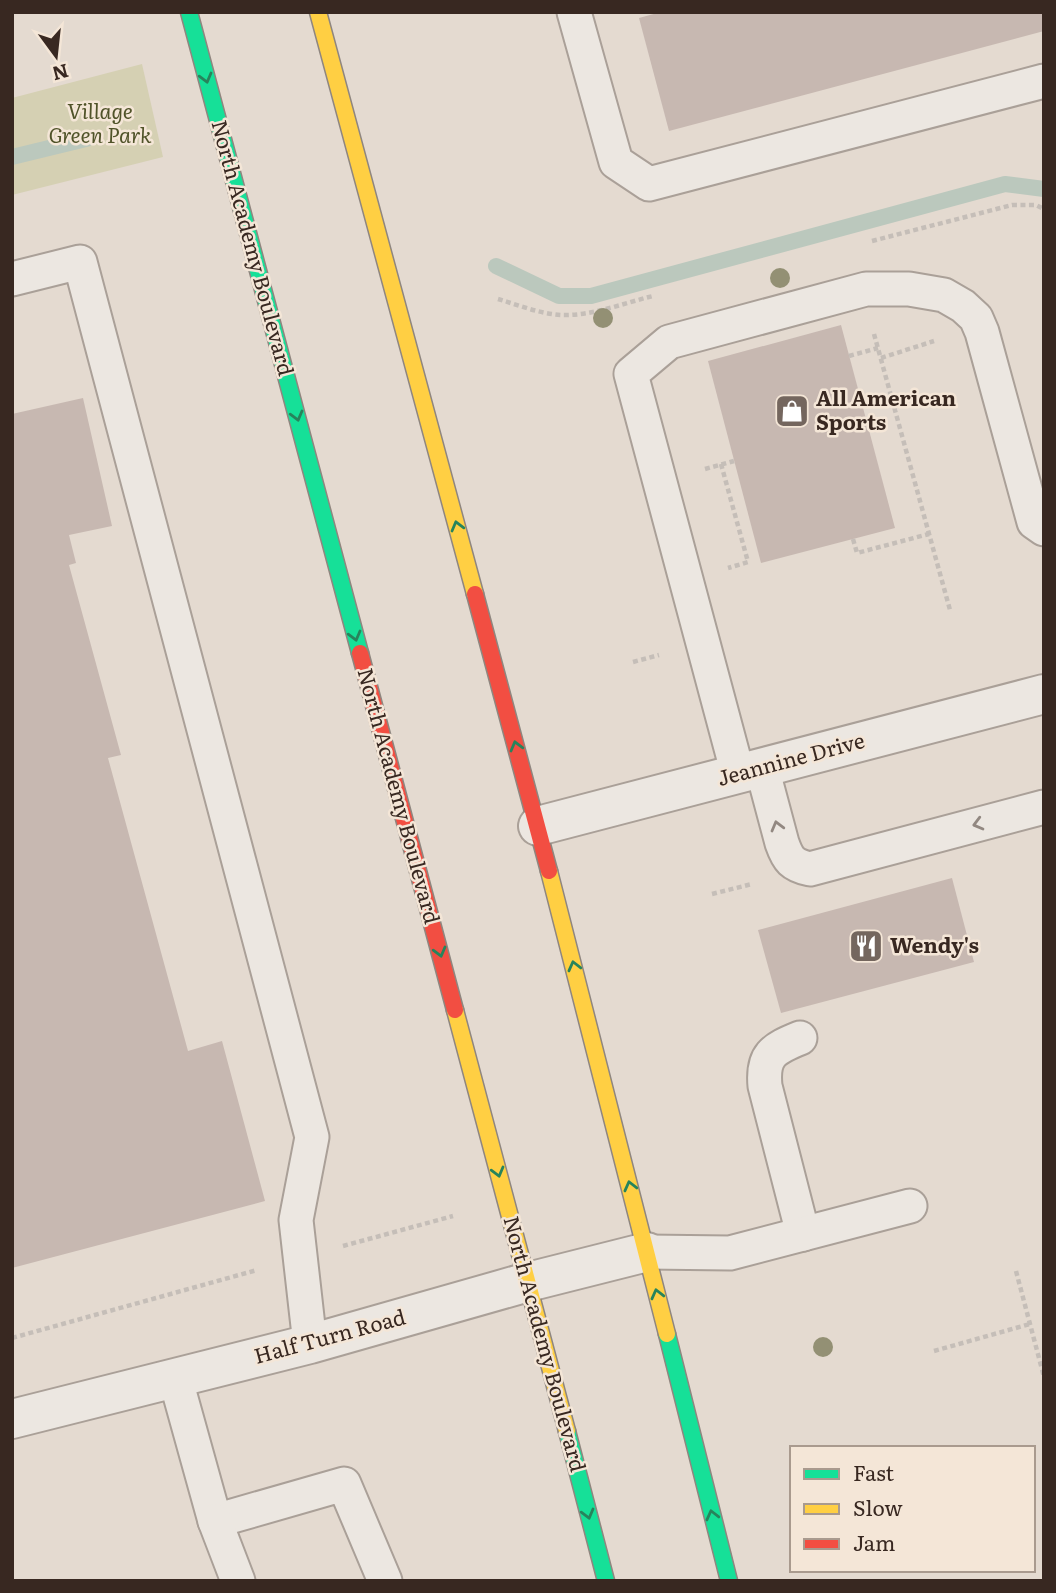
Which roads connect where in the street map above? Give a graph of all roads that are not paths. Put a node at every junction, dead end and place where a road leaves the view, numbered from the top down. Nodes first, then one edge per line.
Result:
1 (189, 12) edge
2 (318, 12) edge
3 (574, 12) edge
4 (1044, 81) edge
5 (12, 279) edge
6 (1044, 529) edge
7 (1044, 694) edge
8 (750, 771) junction
9 (1044, 807) edge
10 (538, 826) junction
11 (800, 1038) dead end
12 (910, 1206) dead end
13 (803, 1234) junction
14 (648, 1252) junction
15 (528, 1282) junction
16 (310, 1343) junction
17 (175, 1377) junction
18 (12, 1419) edge
19 (215, 1521) junction
20 (238, 1581) edge
21 (385, 1581) edge
22 (606, 1581) edge
23 (729, 1581) edge

1 -> 15 highway, North Academy Boulevard
10 -> 2 highway
3 - 4 lane
5 - 16 lane
6 - 8 lane
7 - 8 street, Jeannine Drive
9 -> 8 lane
8 - 10 street, Jeannine Drive
14 -> 10 highway
11 - 13 lane
12 - 13 lane
13 - 14 lane
14 - 15 street, Half Turn Road
23 -> 14 highway
15 - 16 street, Half Turn Road
15 -> 22 highway, North Academy Boulevard
16 - 17 street, Half Turn Road
17 - 18 street, Half Turn Road
17 - 19 lane
19 - 20 lane
19 - 21 lane

